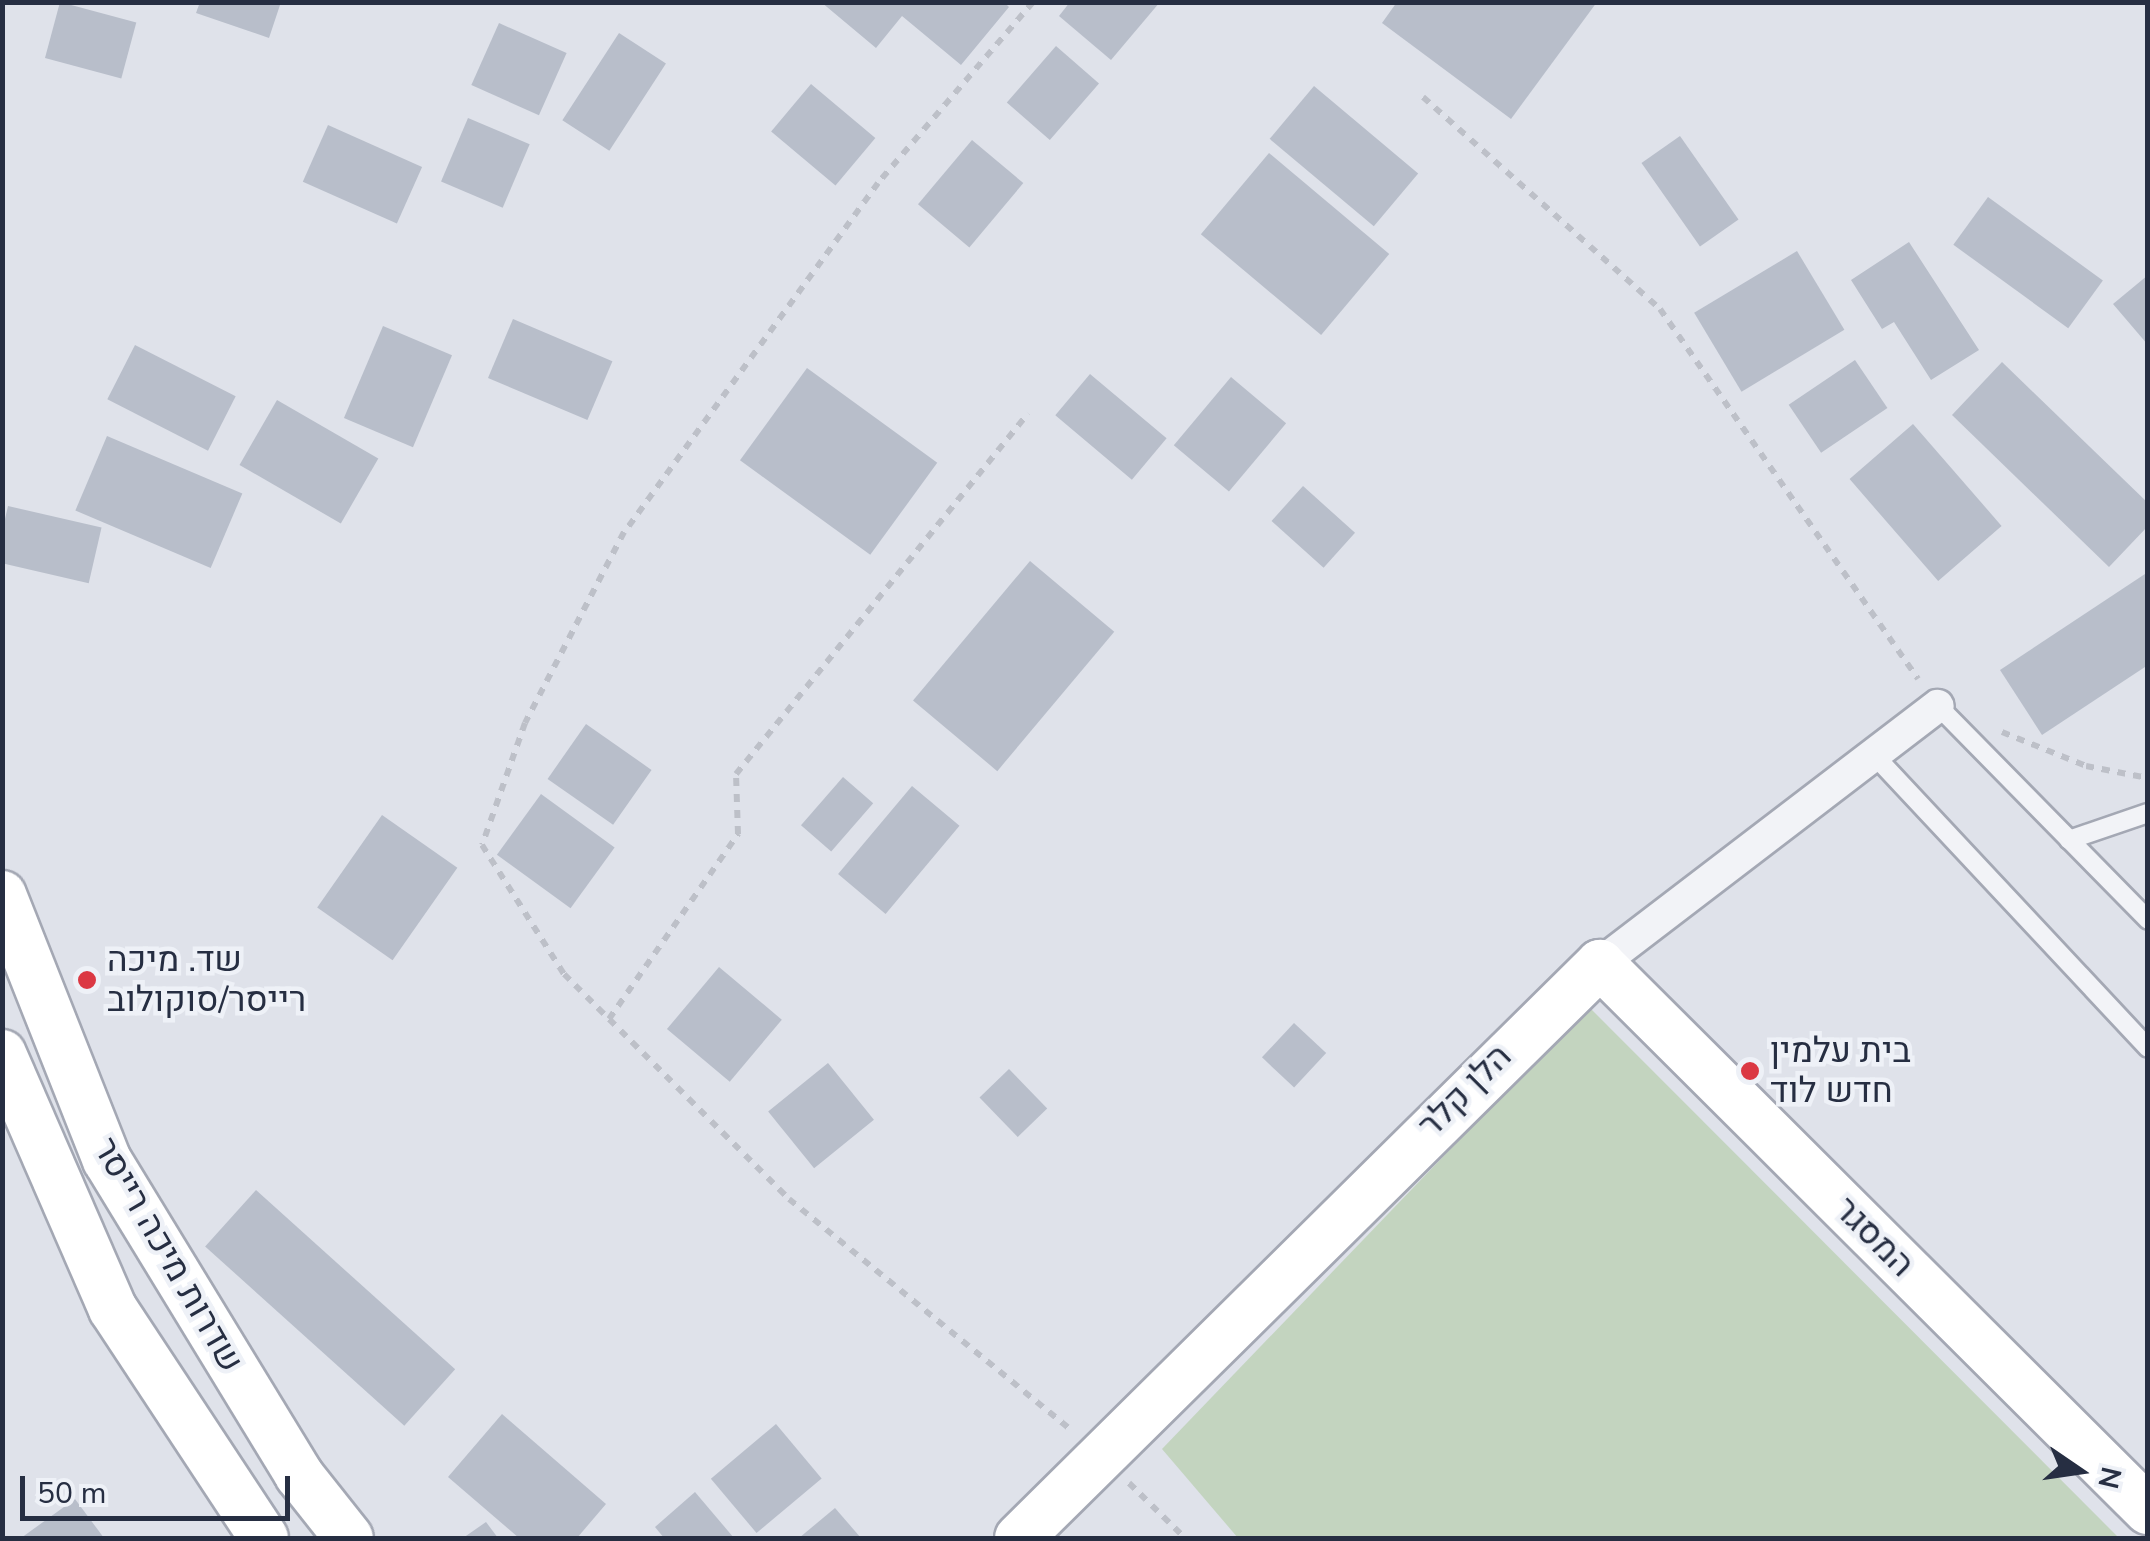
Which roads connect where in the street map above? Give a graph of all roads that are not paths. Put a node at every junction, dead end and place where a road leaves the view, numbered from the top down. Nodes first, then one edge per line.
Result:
1 (1938, 706) joint
2 (1874, 755) junction
3 (2148, 813) edge
4 (2069, 840) junction
5 (2, 895) edge
6 (2148, 920) edge
7 (1600, 964) junction
8 (2148, 1048) edge
9 (2, 1054) edge
10 (2148, 1510) edge
11 (1022, 1533) edge
12 (264, 1538) edge
13 (349, 1538) edge

1 - 2 street, הלן קלר
1 - 4 lane
2 - 7 street, הלן קלר
2 - 8 lane
3 - 4 lane
4 - 6 lane
5 - 13 street, שדרות מיכה רייסר
7 - 10 street, המסגר
7 - 11 street, הלן קלר
9 - 12 street, שדרות מיכה רייסר

